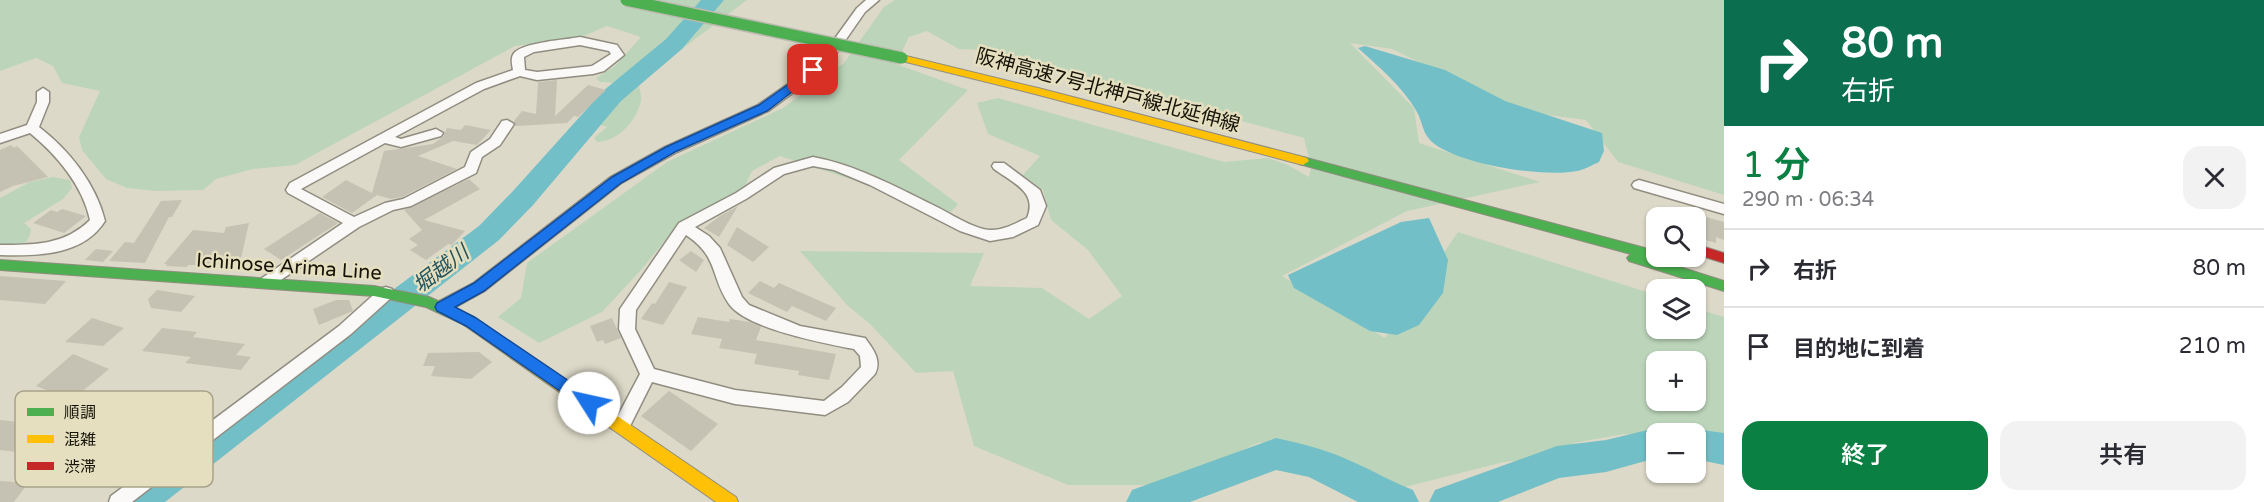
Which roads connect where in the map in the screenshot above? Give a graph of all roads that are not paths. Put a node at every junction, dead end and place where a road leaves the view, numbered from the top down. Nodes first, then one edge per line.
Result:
1 (626, 0) edge
2 (681, 0) edge
3 (873, 0) edge
4 (905, 53) junction
5 (519, 72) junction
6 (43, 92) dead end
7 (507, 124) dead end
8 (32, 128) junction
9 (436, 133) dead end
10 (382, 138) junction
11 (0, 139) edge
12 (1326, 153) dead end
13 (999, 166) dead end
14 (1640, 185) dead end
15 (1482, 201) junction
16 (1724, 209) edge
17 (354, 223) junction
18 (1537, 225) junction
19 (684, 227) junction
20 (1646, 242) edge
21 (0, 250) edge
22 (1706, 252) edge
23 (1646, 253) edge
24 (1724, 258) edge
25 (1706, 260) edge
26 (0, 264) edge
27 (1724, 266) edge
28 (1692, 267) edge
29 (1724, 277) edge
30 (267, 282) junction
31 (1724, 286) edge
32 (393, 294) junction
33 (442, 307) junction
34 (648, 374) junction
35 (622, 425) junction
36 (213, 430) edge
37 (138, 487) edge
38 (118, 502) edge
39 (730, 502) edge

1 - 4 main road, bridge
2 - 4 main road
3 - 33 street
4 - 12 main road, 阪神高速7号北神戸線北延伸線
4 - 15 main road, 阪神高速7号北神戸線北延伸線
5 - 5 street
5 - 10 street
6 - 8 street
7 - 17 street
8 - 11 street
8 - 21 street
9 - 10 street
10 - 17 street
13 - 19 street
14 - 16 street
15 - 18 main road
15 - 20 main road
17 - 30 street
18 - 23 main road
18 - 31 main road
19 - 34 street
19 - 34 street
22 - 24 main road
25 - 27 main road
26 - 30 main road, Ichinose Arima Line
28 - 29 main road
30 - 32 main road, Ichinose Arima Line
32 - 33 main road, Ichinose Arima Line
32 - 36 street
33 - 35 main road, Ichinose Arima Line
34 - 35 street
35 - 39 main road, Ichinose Arima Line
37 - 38 street

